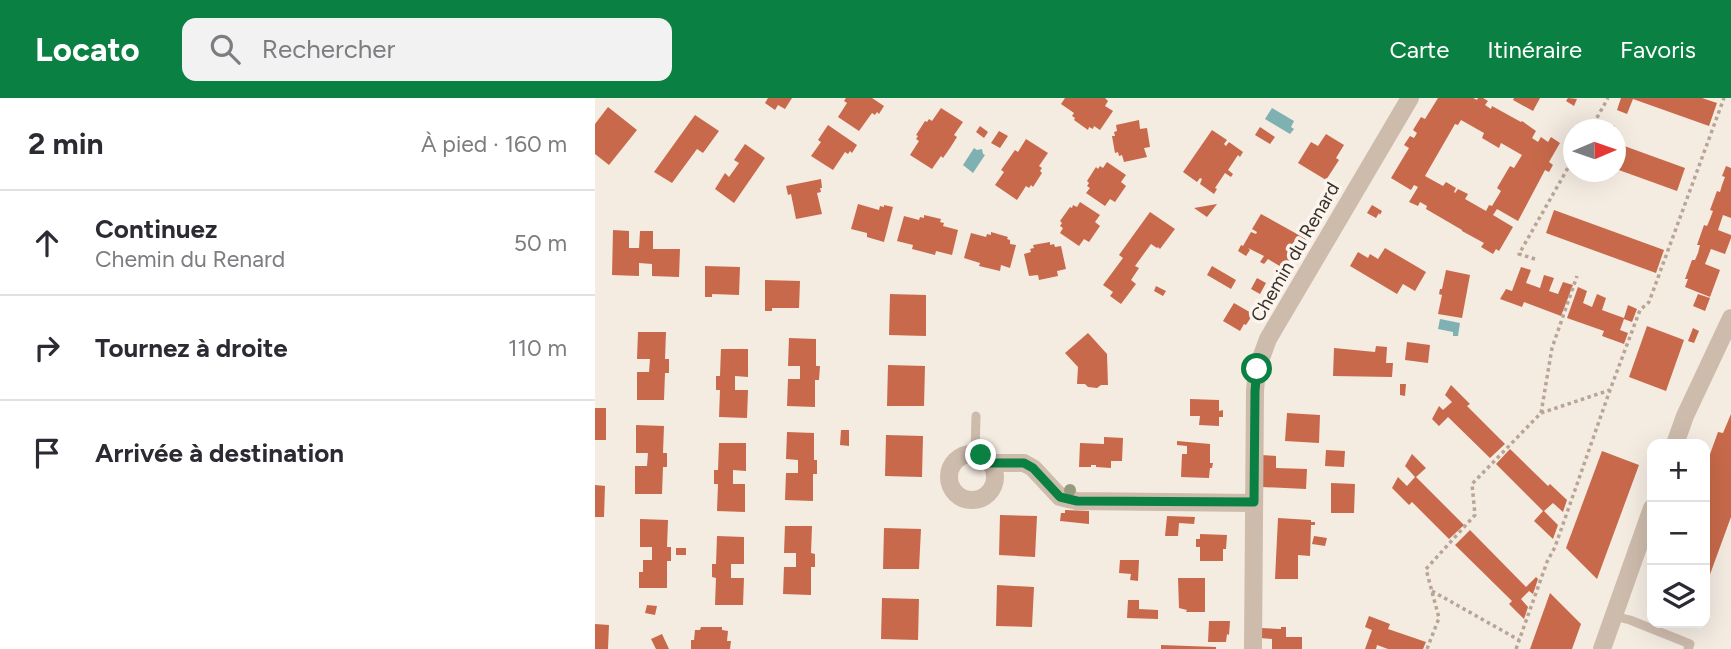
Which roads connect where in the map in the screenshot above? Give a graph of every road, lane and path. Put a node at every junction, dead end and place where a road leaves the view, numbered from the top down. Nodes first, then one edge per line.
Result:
1 (1410, 98) edge
2 (1608, 98) edge
3 (1724, 98) edge
4 (1596, 119) edge
5 (1563, 177) edge
6 (1535, 259) dead end
7 (1577, 276) dead end
8 (1729, 327) edge
9 (1609, 390) junction
10 (1541, 413) junction
11 (976, 416) dead end
12 (1677, 439) edge
13 (983, 458) joint
14 (1254, 502) junction
15 (1647, 522) edge
16 (1432, 592) junction
17 (1614, 616) junction
18 (1519, 641) junction
19 (1253, 649) edge
20 (1427, 649) edge
21 (1516, 649) edge
22 (1602, 649) edge
23 (1688, 649) edge

1 - 14 street, Chemin du Renard
2 - 4 path
3 - 9 path
5 - 6 path
7 - 10 path
8 - 12 street
9 - 10 path
9 - 18 path
10 - 16 path
11 - 13 lane
13 - 14 street
14 - 19 street, Chemin du Renard
15 - 17 street
16 - 18 path
16 - 20 path
17 - 22 street
17 - 23 lane
18 - 21 path

